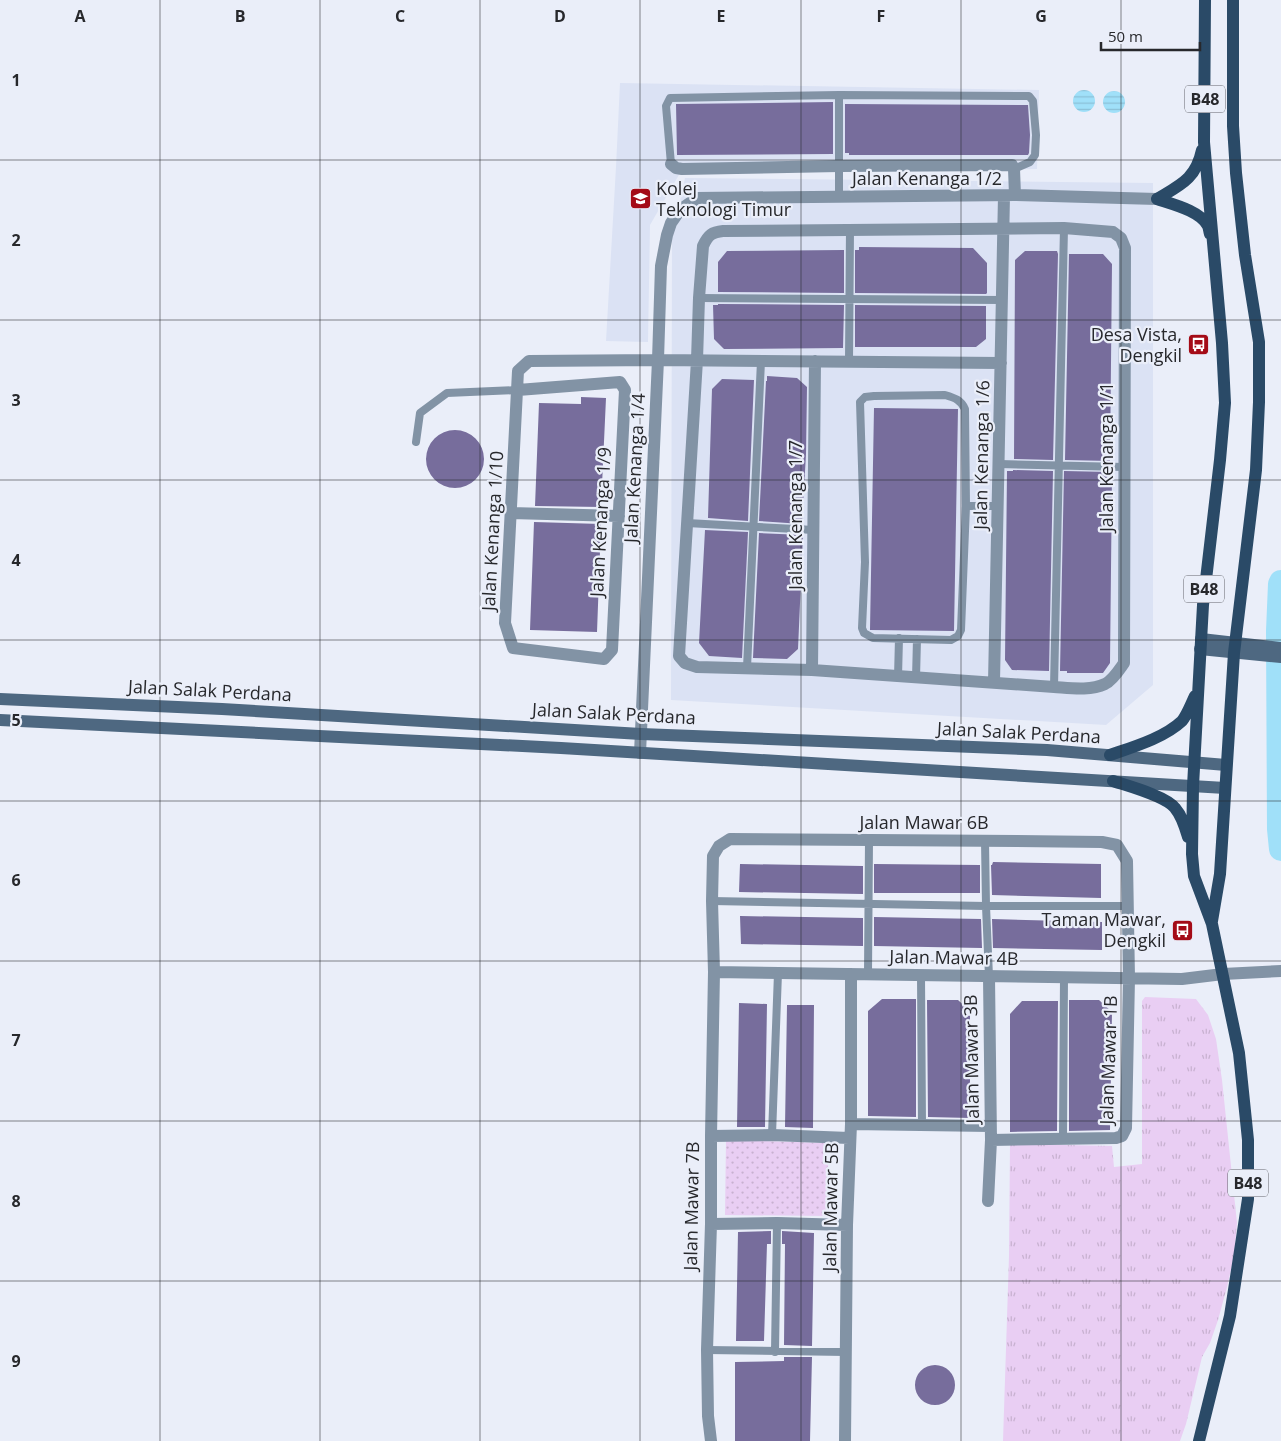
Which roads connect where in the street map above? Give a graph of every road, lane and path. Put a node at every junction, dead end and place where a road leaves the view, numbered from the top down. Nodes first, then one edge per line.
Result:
1 (1205, 0) edge
2 (1233, 0) edge
3 (838, 95) junction
4 (1204, 142) junction
5 (671, 164) joint
6 (839, 166) junction
7 (1014, 169) junction
8 (1010, 196) junction
9 (839, 197) junction
10 (697, 198) joint
11 (1157, 199) junction
12 (1004, 228) junction
13 (1064, 228) junction
14 (850, 229) junction
15 (1214, 252) junction
16 (698, 298) junction
17 (850, 299) junction
18 (1002, 300) junction
19 (658, 360) junction
20 (696, 360) junction
21 (761, 361) junction
22 (815, 361) junction
23 (849, 362) junction
24 (1001, 363) junction
25 (518, 390) junction
26 (416, 442) dead end
27 (999, 464) junction
28 (1059, 466) junction
29 (1124, 467) junction
30 (966, 506) junction
31 (998, 506) junction
32 (511, 513) junction
33 (619, 516) junction
34 (687, 523) junction
35 (753, 528) junction
36 (814, 530) junction
37 (899, 638) junction
38 (917, 639) junction
39 (1200, 644) junction
40 (1234, 648) junction
41 (1276, 652) edge
42 (555, 653) joint
43 (747, 668) junction
44 (812, 670) junction
45 (898, 676) junction
46 (916, 678) junction
47 (994, 682) junction
48 (1054, 687) junction
49 (1197, 692) junction
50 (0, 699) edge
51 (108, 703) junction
52 (0, 720) edge
53 (107, 726) junction
54 (640, 734) junction
55 (640, 753) junction
56 (1110, 756) junction
57 (1194, 762) junction
58 (1226, 765) junction
59 (1113, 781) junction
60 (1193, 786) junction
61 (1225, 788) junction
62 (730, 839) joint
63 (869, 840) junction
64 (985, 841) junction
65 (1117, 845) joint
66 (1192, 854) junction
67 (712, 901) junction
68 (868, 903) junction
69 (986, 906) junction
70 (1128, 906) junction
71 (1212, 924) junction
72 (1281, 971) edge
73 (714, 972) junction
74 (778, 973) junction
75 (851, 974) junction
76 (868, 974) junction
77 (921, 974) junction
78 (1223, 974) junction
79 (989, 977) junction
80 (1064, 977) junction
81 (1129, 978) junction
82 (851, 1124) junction
83 (922, 1125) junction
84 (990, 1126) junction
85 (772, 1135) junction
86 (710, 1136) junction
87 (850, 1138) junction
88 (1063, 1138) junction
89 (991, 1140) junction
90 (988, 1201) dead end
91 (777, 1223) junction
92 (710, 1224) junction
93 (847, 1225) junction
94 (708, 1350) junction
95 (775, 1352) junction
96 (846, 1352) junction
97 (711, 1441) edge
98 (845, 1441) edge
99 (1199, 1441) edge

1 - 4 main road, B48
2 - 40 main road, B48
3 - 5 lane
3 - 6 lane
3 - 7 lane
4 - 11 main road
4 - 15 main road, B48
5 - 6 street
6 - 7 street
6 - 9 lane
7 - 8 street, Jalan Kenanga 1/6
8 - 9 street, Jalan Kenanga 1/2
8 - 11 street, Jalan Kenanga 1/2
8 - 12 street, Jalan Kenanga 1/6
9 - 10 street, Jalan Kenanga 1/2
10 - 19 street, Jalan Kenanga 1/4
11 - 15 main road
12 - 13 street
12 - 14 street
12 - 18 street, Jalan Kenanga 1/6
13 - 28 lane
13 - 29 street, Jalan Kenanga 1/1
14 - 16 street
14 - 17 lane
15 - 39 main road, B48
16 - 17 lane
16 - 20 street
17 - 18 lane
17 - 23 lane
18 - 24 street, Jalan Kenanga 1/6
19 - 20 street
19 - 25 street, Jalan Kenanga 1/10
19 - 54 street, Jalan Kenanga 1/4
20 - 21 street
20 - 34 street
21 - 22 street
21 - 35 lane
22 - 23 street
22 - 36 street, Jalan Kenanga 1/7
23 - 24 street
24 - 27 street, Jalan Kenanga 1/6
25 - 26 lane
25 - 32 street, Jalan Kenanga 1/10
25 - 33 street, Jalan Kenanga 1/9
27 - 28 lane
27 - 31 street, Jalan Kenanga 1/6
28 - 29 lane
28 - 48 lane
29 - 48 street, Jalan Kenanga 1/1
30 - 31 lane
30 - 37 lane
30 - 38 lane
31 - 47 street, Jalan Kenanga 1/6
32 - 33 street
32 - 42 street, Jalan Kenanga 1/10
33 - 42 street, Jalan Kenanga 1/9
34 - 35 lane
34 - 43 street
35 - 36 lane
35 - 43 lane
36 - 44 street, Jalan Kenanga 1/7
37 - 38 lane
37 - 45 lane
38 - 46 lane
39 - 40 street
39 - 49 main road, B48
40 - 41 street
40 - 58 main road, B48
43 - 44 street
44 - 45 street
45 - 46 street
46 - 47 street
47 - 48 street
49 - 56 main road
49 - 57 main road, B48
50 - 51 street, Jalan Salak Perdana
51 - 53 street
51 - 54 street, Jalan Salak Perdana
52 - 53 street, Jalan Salak Perdana
53 - 55 street, Jalan Salak Perdana
54 - 55 street, Jalan Kenanga 1/4
54 - 56 street, Jalan Salak Perdana
55 - 59 street, Jalan Salak Perdana
56 - 57 street, Jalan Salak Perdana
57 - 58 street, Jalan Salak Perdana
57 - 60 main road, B48
58 - 61 main road, B48
59 - 60 street, Jalan Salak Perdana
59 - 66 main road
60 - 61 street, Jalan Salak Perdana
60 - 66 main road, B48
61 - 71 main road, B48
62 - 63 street, Jalan Mawar 6B
62 - 67 street, Jalan Mawar 7B
63 - 64 street, Jalan Mawar 6B
63 - 68 lane
64 - 65 street, Jalan Mawar 6B
64 - 69 lane
65 - 70 street, Jalan Mawar 1B
66 - 71 main road, B48
67 - 68 lane
67 - 73 street, Jalan Mawar 7B
68 - 69 lane
68 - 76 lane
69 - 70 lane
69 - 79 lane
70 - 81 street, Jalan Mawar 1B
71 - 78 main road, B48
72 - 78 street, Jalan Mawar 4B
73 - 74 street, Jalan Mawar 4B
73 - 86 street, Jalan Mawar 7B
74 - 75 street, Jalan Mawar 4B
74 - 85 lane
75 - 76 street, Jalan Mawar 4B
75 - 82 street, Jalan Mawar 5B
76 - 77 street, Jalan Mawar 4B
77 - 79 street, Jalan Mawar 4B
77 - 83 lane
78 - 81 street, Jalan Mawar 4B
78 - 99 main road, B48
79 - 80 street, Jalan Mawar 4B
79 - 84 street, Jalan Mawar 3B
80 - 81 street, Jalan Mawar 4B
80 - 88 lane
81 - 88 street, Jalan Mawar 1B
82 - 83 street
82 - 87 street, Jalan Mawar 5B
83 - 84 street
84 - 89 street, Jalan Mawar 3B
85 - 86 street
85 - 87 street
86 - 92 street, Jalan Mawar 7B
87 - 93 street, Jalan Mawar 5B
88 - 89 street
89 - 90 street, Jalan Mawar 3B
91 - 92 street
91 - 93 street
91 - 95 lane
92 - 94 street, Jalan Mawar 7B
93 - 96 street, Jalan Mawar 5B
94 - 95 lane
94 - 97 street, Jalan Mawar 7B
95 - 96 lane
96 - 98 street, Jalan Mawar 5B

